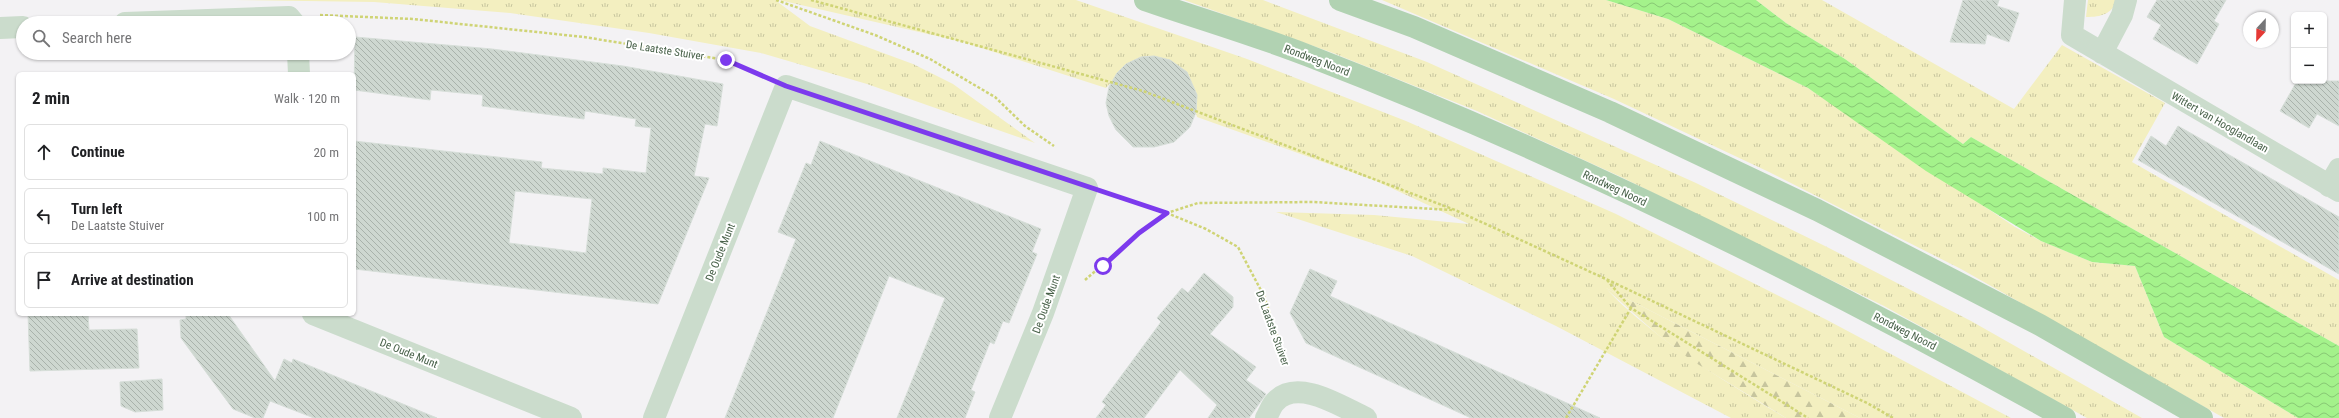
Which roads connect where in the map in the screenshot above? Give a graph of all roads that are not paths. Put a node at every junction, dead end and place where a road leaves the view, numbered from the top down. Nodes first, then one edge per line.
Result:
1 (1145, 0) edge
2 (1340, 0) edge
3 (2075, 0) edge
4 (2126, 0) edge
5 (16, 27) edge
6 (0, 28) edge
7 (2102, 53) junction
8 (298, 60) edge
9 (299, 72) edge
10 (2336, 182) edge
11 (318, 316) edge
12 (571, 418) edge
13 (654, 418) edge
14 (1000, 418) edge
15 (1266, 418) edge
16 (1366, 418) edge
17 (2065, 418) edge
18 (2202, 418) edge

1 - 17 main road, Rondweg Noord
2 - 18 main road
3 - 7 street, Wittert van Hooglandlaan
4 - 7 street
5 - 6 street
7 - 10 street, Wittert van Hooglandlaan
8 - 9 street
11 - 12 street, De Oude Munt
13 - 14 street, De Oude Munt
15 - 16 street

